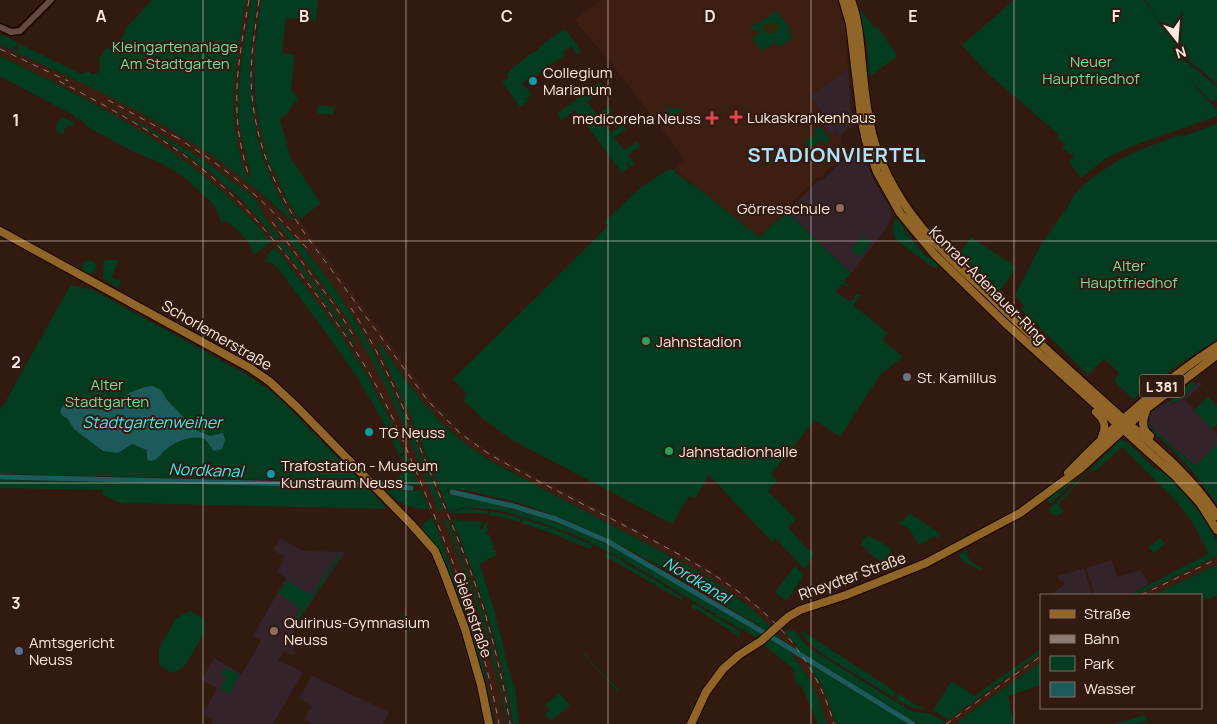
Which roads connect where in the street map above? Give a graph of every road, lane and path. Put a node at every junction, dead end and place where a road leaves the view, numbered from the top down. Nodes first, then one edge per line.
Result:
1 (51, 0) edge
2 (844, 0) edge
3 (851, 0) edge
4 (0, 27) edge
5 (0, 231) edge
6 (1217, 346) edge
7 (1217, 356) edge
8 (1083, 394) junction
9 (1146, 409) junction
10 (1126, 421) junction
11 (1120, 427) junction
12 (1100, 440) junction
13 (1192, 482) junction
14 (1054, 488) junction
15 (1217, 516) edge
16 (411, 524) joint
17 (1217, 530) edge
18 (489, 724) edge
19 (691, 724) edge

1 - 4 street
2 - 8 main road, Konrad-Adenauer-Ring
3 - 10 main road, Konrad-Adenauer-Ring
5 - 16 main road, Schorlemerstraße
6 - 10 main road, Rheydter Straße / L 381
7 - 9 main road, Rheydter Straße / L 381
8 - 11 main road, Konrad-Adenauer-Ring
8 - 12 main road
9 - 10 main road, Rheydter Straße / L 381
9 - 13 main road
10 - 11 main road, Rheydter Straße / L 381
10 - 13 main road, Konrad-Adenauer-Ring
11 - 12 main road, Rheydter Straße / L 381
11 - 14 main road, Rheydter Straße / L 381
11 - 17 main road, Konrad-Adenauer-Ring
12 - 14 main road, Rheydter Straße / L 381
13 - 15 main road, Konrad-Adenauer-Ring
14 - 19 main road, Rheydter Straße / L 381
16 - 18 main road, Gielenstraße

